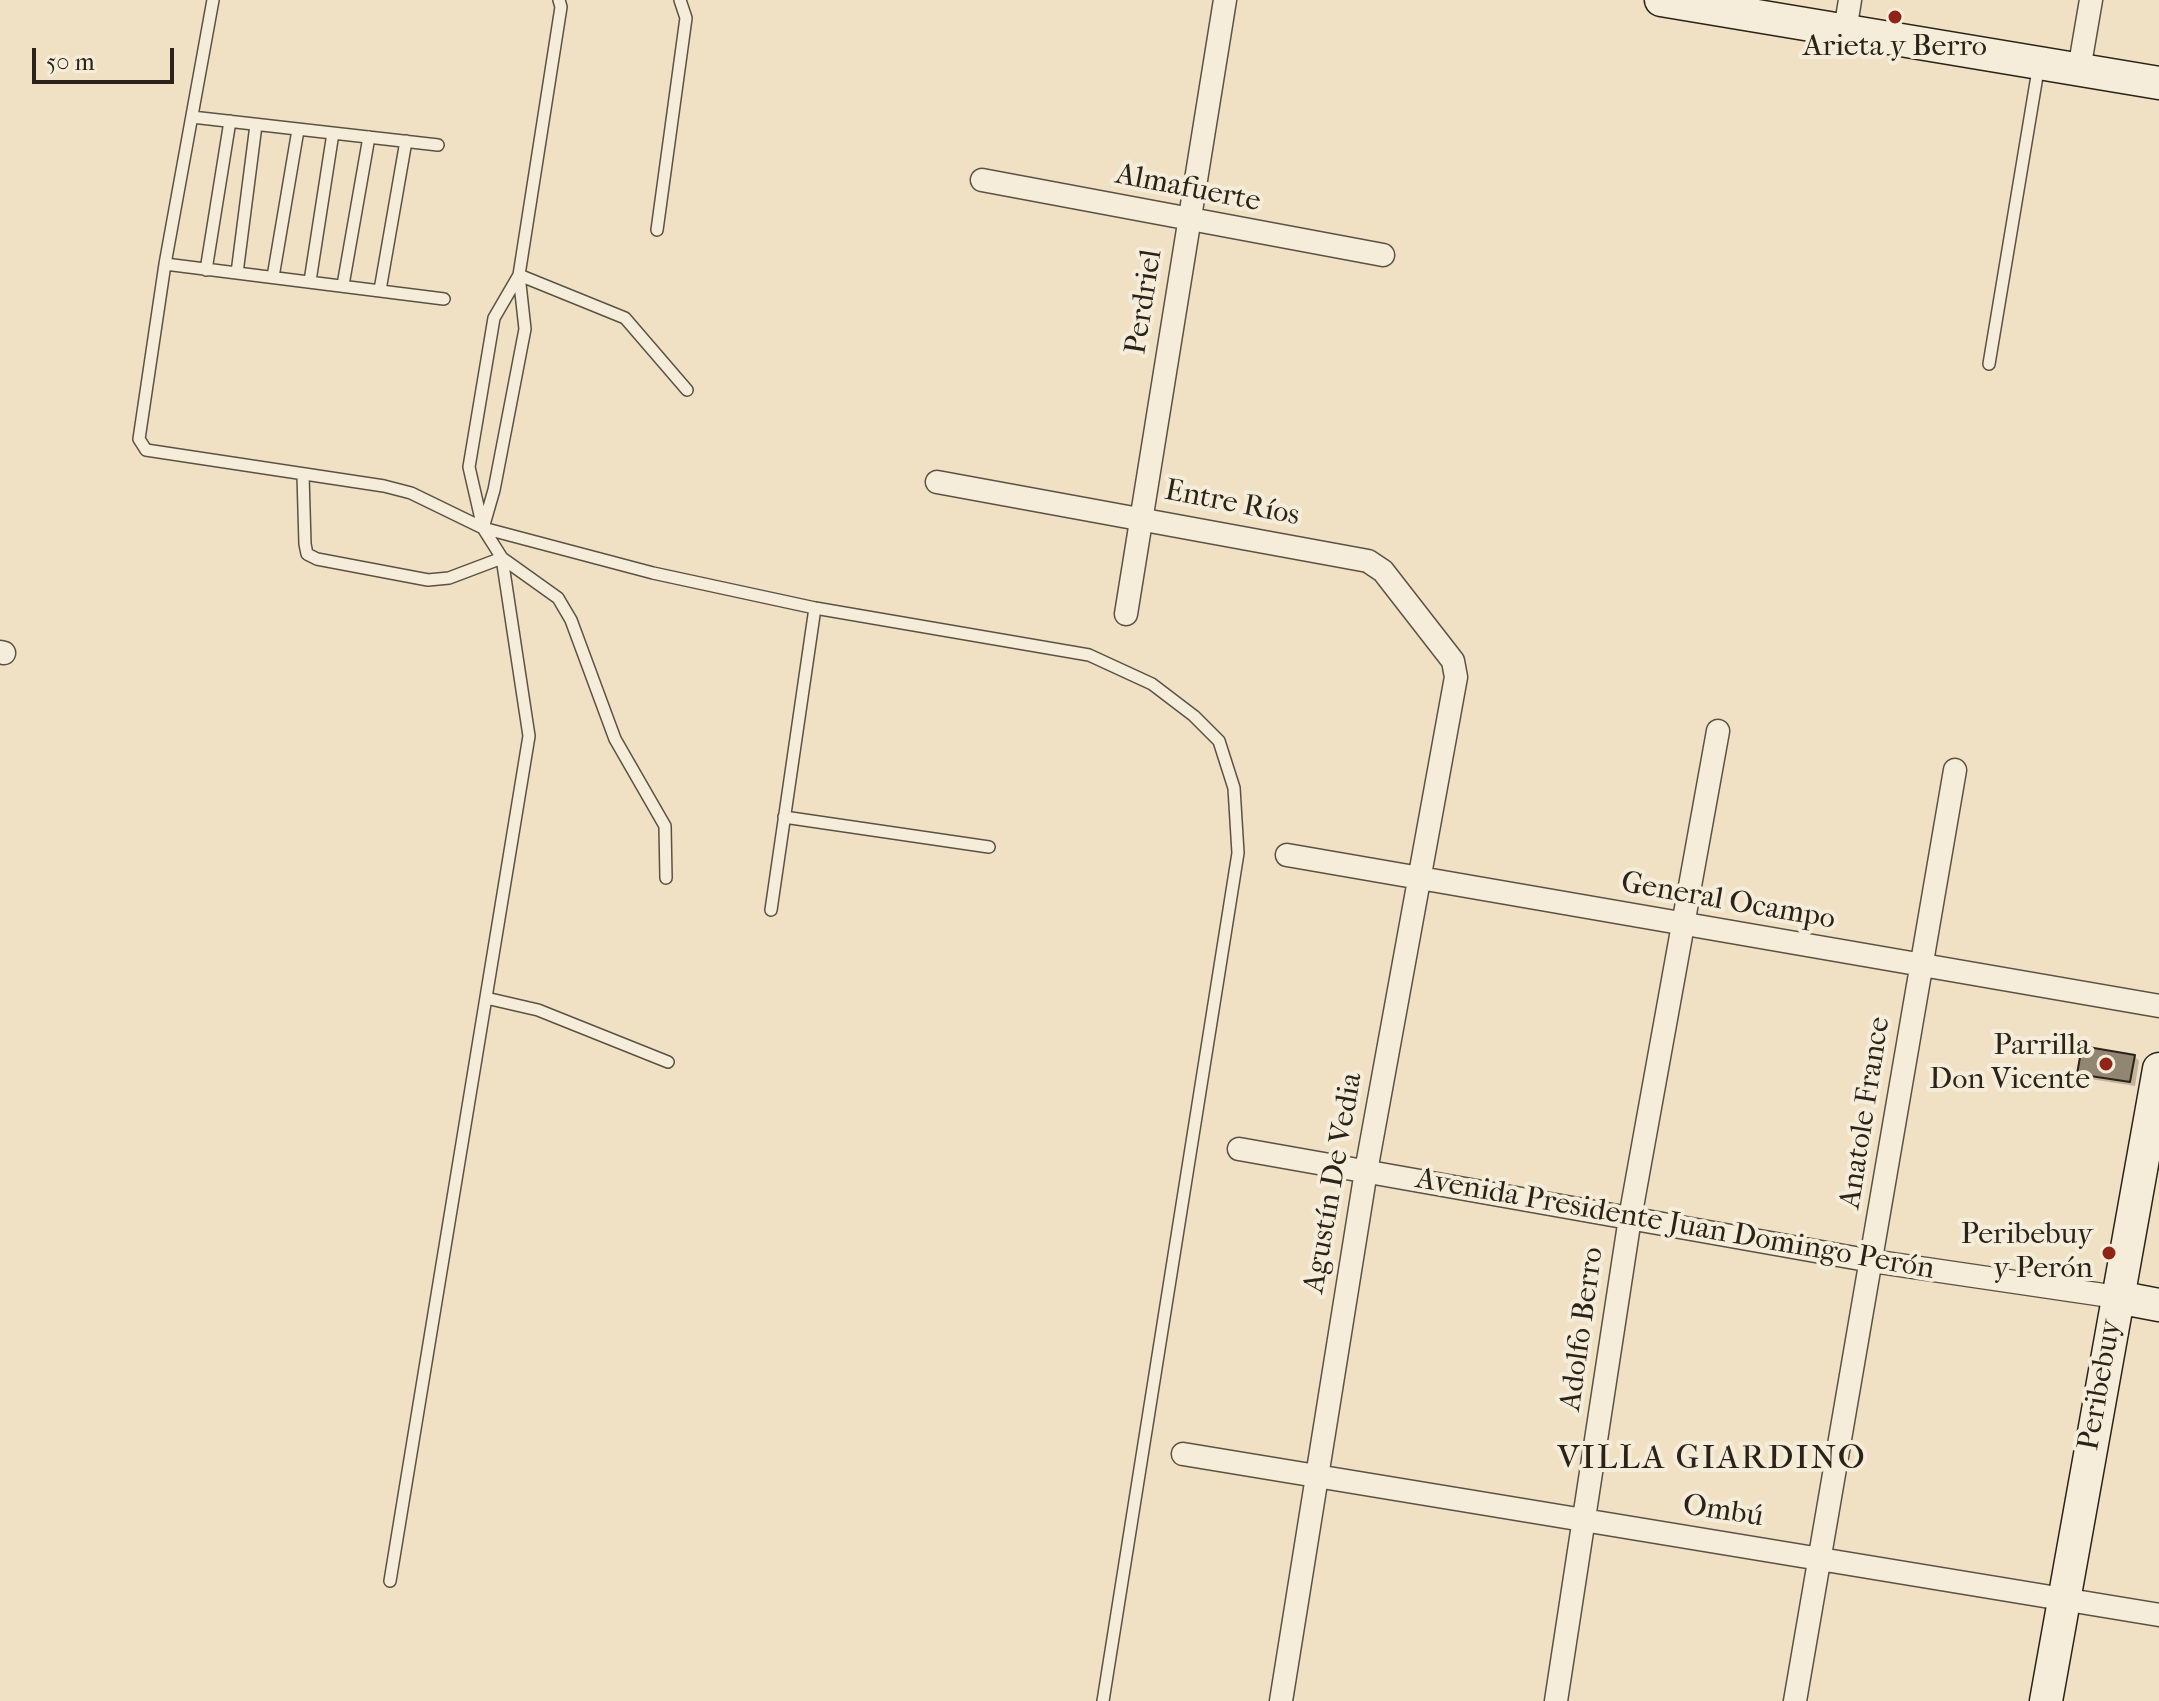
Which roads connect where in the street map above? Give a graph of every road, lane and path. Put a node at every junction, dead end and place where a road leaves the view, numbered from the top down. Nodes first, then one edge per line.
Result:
1 (213, 0) edge
2 (559, 0) edge
3 (680, 0) edge
4 (1225, 0) edge
5 (1661, 0) edge
6 (2091, 0) edge
7 (1848, 16) edge
8 (2039, 63) junction
9 (2079, 70) junction
10 (2159, 83) edge
11 (192, 117) junction
12 (230, 121) junction
13 (256, 125) junction
14 (298, 130) junction
15 (333, 133) junction
16 (369, 137) junction
17 (406, 141) junction
18 (438, 145) dead end
19 (982, 180) dead end
20 (1188, 221) junction
21 (657, 230) dead end
22 (1383, 255) dead end
23 (165, 264) junction
24 (206, 270) junction
25 (237, 273) junction
26 (519, 275) junction
27 (273, 277) junction
28 (310, 281) junction
29 (343, 285) junction
30 (380, 290) junction
31 (444, 299) dead end
32 (1989, 364) dead end
33 (687, 390) dead end
34 (303, 475) junction
35 (937, 482) dead end
36 (1140, 518) junction
37 (483, 528) junction
38 (502, 558) junction
39 (815, 608) junction
40 (1126, 614) dead end
41 (1456, 677) joint
42 (1718, 731) dead end
43 (1955, 770) dead end
44 (784, 817) junction
45 (989, 847) dead end
46 (1287, 855) dead end
47 (1417, 877) junction
48 (666, 878) dead end
49 (771, 910) dead end
50 (1681, 924) junction
51 (1921, 966) junction
52 (486, 998) junction
53 (2159, 1006) edge
54 (668, 1062) dead end
55 (2159, 1069) edge
56 (1239, 1149) dead end
57 (1366, 1171) junction
58 (1630, 1218) junction
59 (1872, 1261) junction
60 (2117, 1297) junction
61 (2159, 1305) edge
62 (1183, 1454) dead end
63 (1315, 1474) junction
64 (1586, 1519) junction
65 (1819, 1558) junction
66 (390, 1581) dead end
67 (2064, 1600) junction
68 (2159, 1615) edge
69 (1103, 1701) edge
70 (1281, 1701) edge
71 (1556, 1701) edge
72 (1795, 1701) edge
73 (2046, 1701) edge

1 - 11 lane
2 - 26 lane
3 - 21 lane
4 - 20 street, Perdriel
5 - 7 street
6 - 9 street
7 - 8 street
8 - 9 street
8 - 32 lane
9 - 10 street
11 - 12 lane
11 - 23 lane
12 - 13 lane
12 - 24 lane
13 - 14 lane
13 - 25 lane
14 - 15 lane
14 - 27 lane
15 - 16 lane
15 - 28 lane
16 - 17 lane
16 - 29 lane
17 - 18 lane
17 - 30 lane
19 - 20 street, Almafuerte
20 - 22 street, Almafuerte
20 - 36 street, Perdriel
23 - 24 lane
23 - 34 lane
24 - 25 lane
25 - 27 lane
26 - 33 lane
26 - 37 lane
26 - 37 lane
27 - 28 lane
28 - 29 lane
29 - 30 lane
30 - 31 lane
34 - 37 lane
34 - 38 lane
35 - 36 street, Entre Ríos
36 - 40 street, Perdriel
36 - 41 street, Entre Ríos
37 - 38 lane
37 - 39 lane
38 - 48 lane
38 - 52 lane
39 - 44 lane
39 - 69 lane
41 - 47 street, Agustín De Vedia
42 - 50 street, Adolfo Berro
43 - 51 street, Anatole France
44 - 45 lane
44 - 49 lane
46 - 47 street, General Ocampo
47 - 50 street, General Ocampo
47 - 57 street, Agustín De Vedia
50 - 51 street, General Ocampo
50 - 58 street, Adolfo Berro
51 - 53 street, General Ocampo
51 - 59 street, Anatole France
52 - 54 lane
52 - 66 lane
55 - 60 street, Peribebuy
56 - 57 street, Avenida Presidente Juan Domingo Perón
57 - 58 street, Avenida Presidente Juan Domingo Perón
57 - 63 street, Agustín De Vedia
58 - 59 street, Avenida Presidente Juan Domingo Perón
58 - 64 street, Adolfo Berro
59 - 60 street, Avenida Presidente Juan Domingo Perón
59 - 65 street, Anatole France
60 - 61 street, Avenida Presidente Juan Domingo Perón
60 - 67 street, Peribebuy
62 - 63 street, Ombú
63 - 64 street, Ombú
63 - 70 street, Agustín De Vedia
64 - 65 street, Ombú
64 - 71 street, Adolfo Berro
65 - 67 street, Ombú
65 - 72 street, Anatole France
67 - 68 street, Ombú
67 - 73 street, Peribebuy

